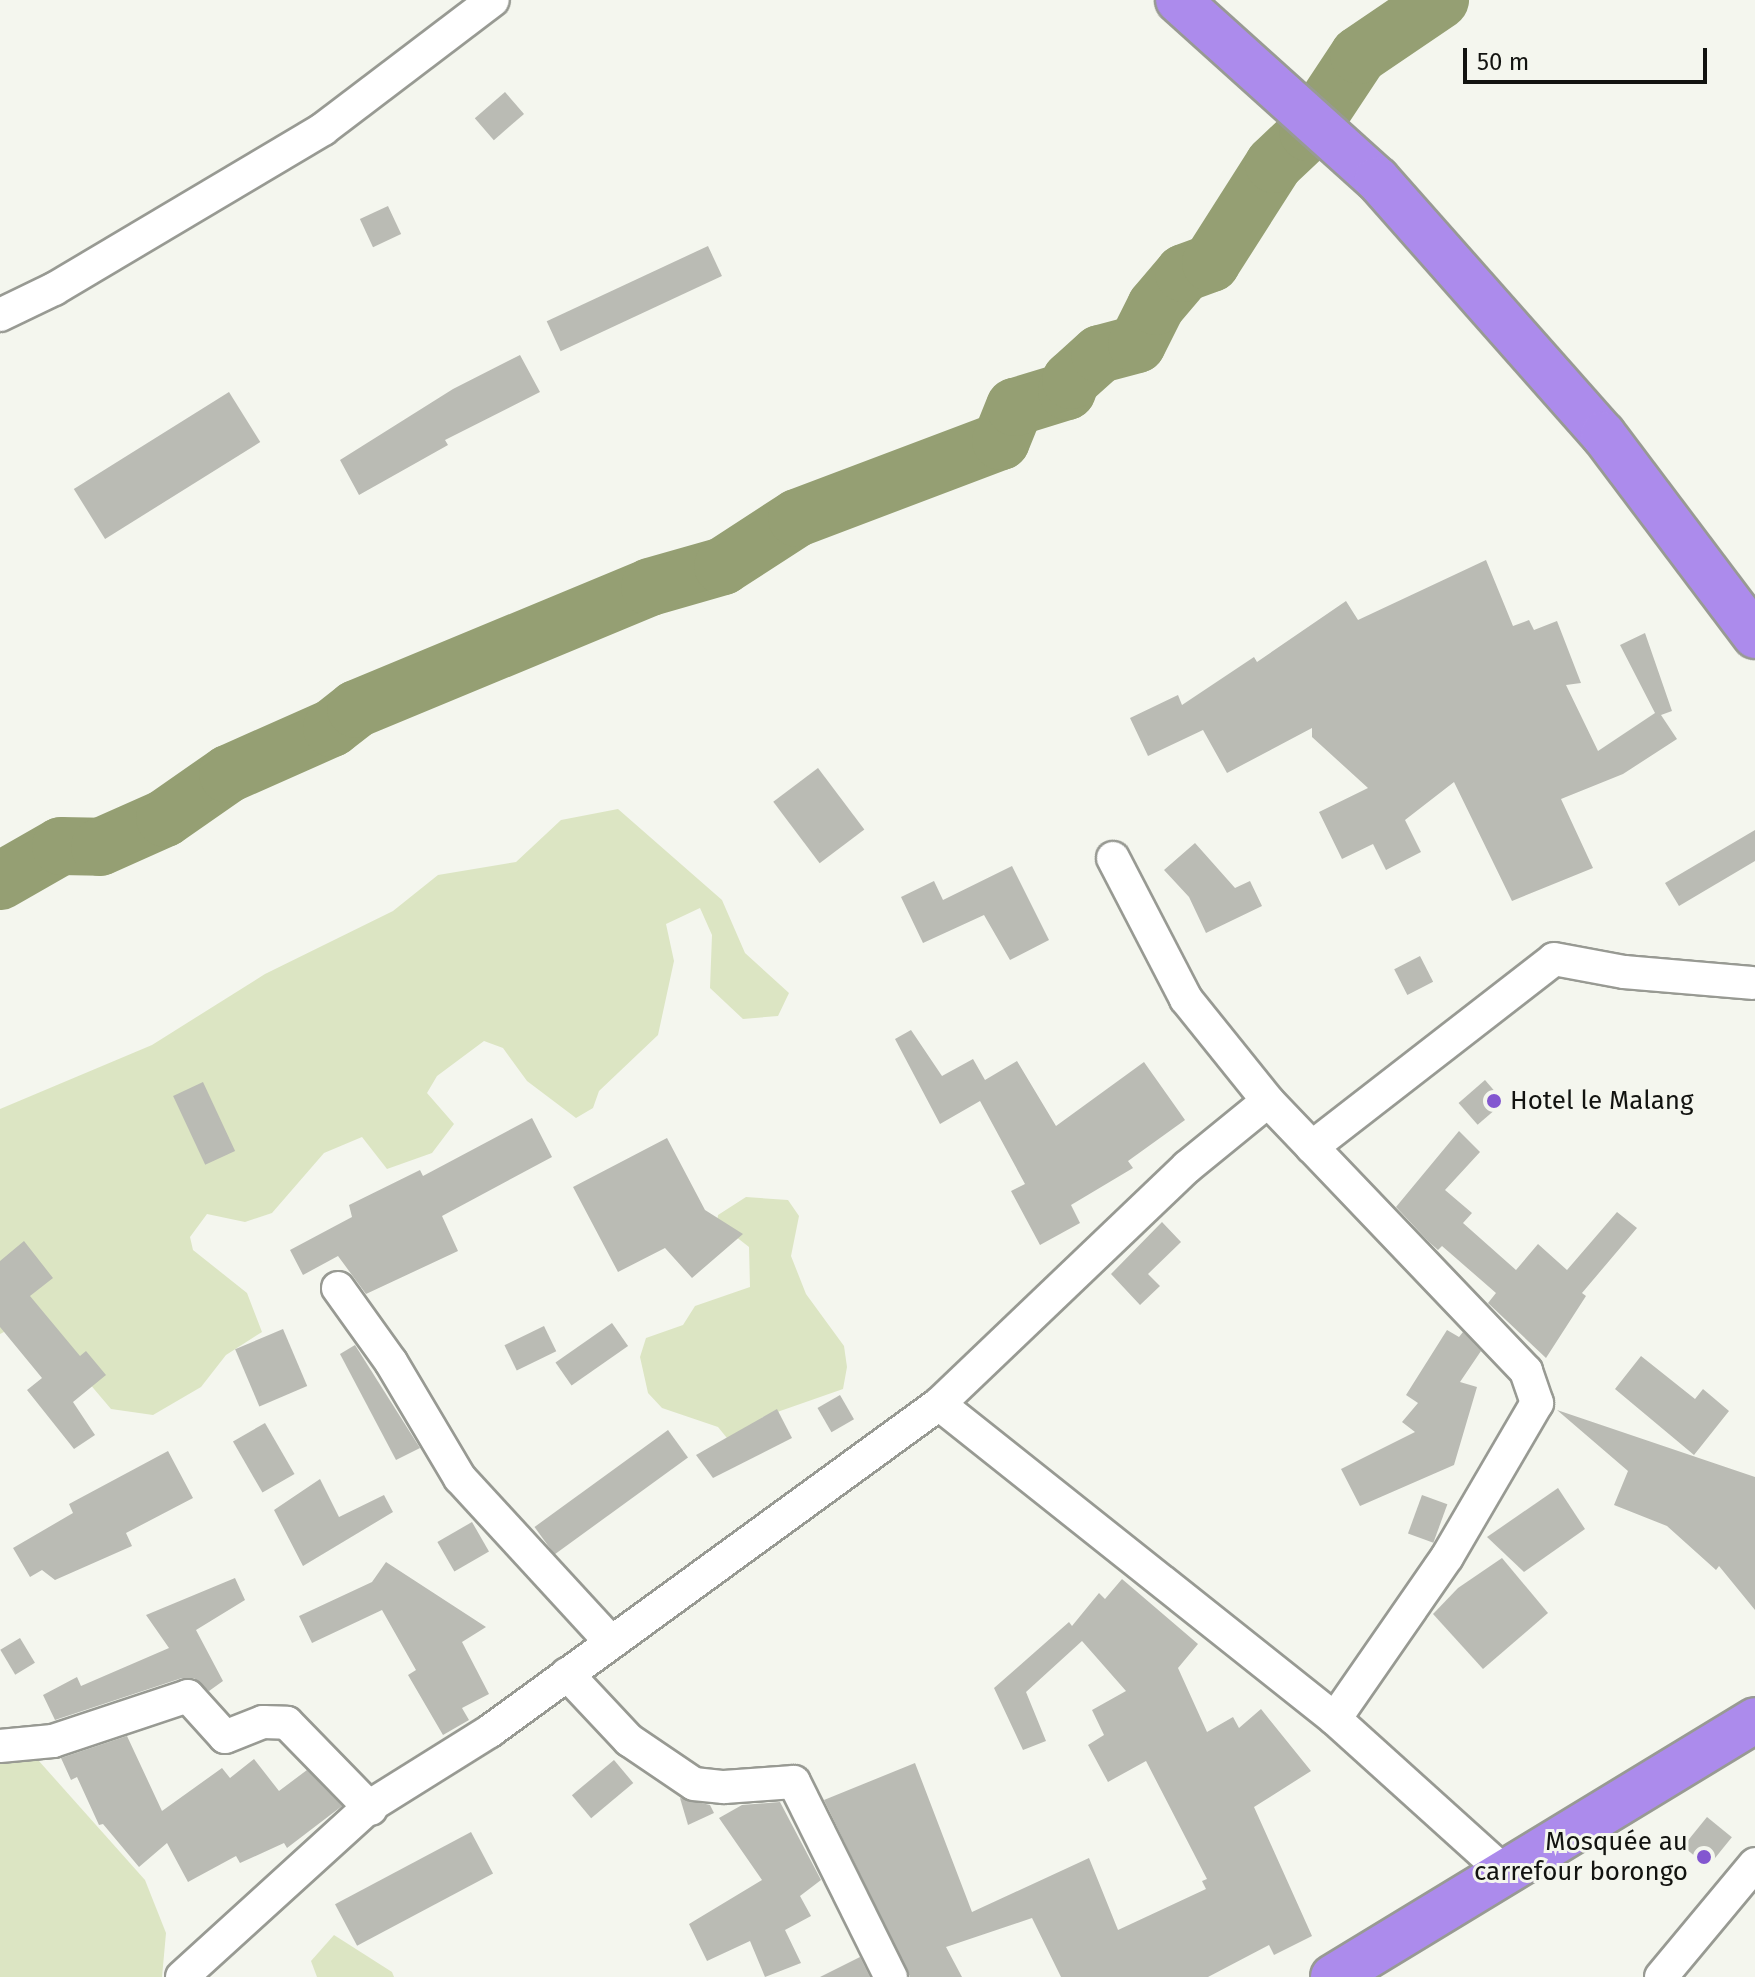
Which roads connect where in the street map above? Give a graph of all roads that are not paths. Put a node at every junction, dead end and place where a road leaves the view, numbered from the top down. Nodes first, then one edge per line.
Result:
1 (493, 0) edge
2 (1178, 0) edge
3 (0, 315) edge
4 (1755, 636) edge
5 (1113, 858) dead end
6 (1752, 983) dead end
7 (1268, 1101) junction
8 (1312, 1147) junction
9 (338, 1288) dead end
10 (939, 1404) junction
11 (611, 1642) junction
12 (567, 1674) junction
13 (1335, 1719) junction
14 (1754, 1731) edge
15 (0, 1746) edge
16 (371, 1809) junction
17 (1755, 1864) edge
18 (1503, 1871) junction
19 (182, 1977) edge
20 (891, 1977) edge
21 (1333, 1977) edge
22 (1661, 1977) edge

1 - 3 street
2 - 4 highway
5 - 7 street
6 - 8 street
7 - 8 street
7 - 10 street
8 - 13 street
9 - 11 street
10 - 11 street
10 - 13 street
11 - 12 street
12 - 16 street
12 - 20 street
13 - 18 street
14 - 18 highway
15 - 16 street
16 - 19 street
17 - 22 street
18 - 21 highway

